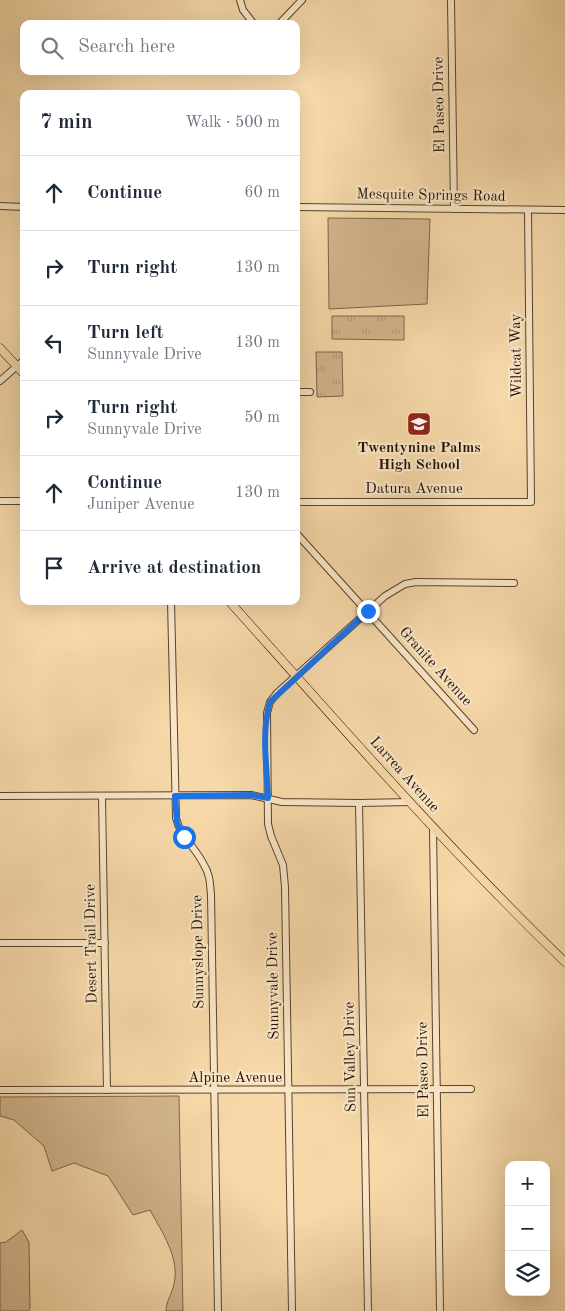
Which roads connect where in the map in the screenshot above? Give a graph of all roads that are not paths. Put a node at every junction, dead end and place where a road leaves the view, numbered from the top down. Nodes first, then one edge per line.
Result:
1 (240, 0) edge
2 (302, 0) edge
3 (451, 0) edge
4 (251, 20) edge
5 (283, 20) edge
6 (0, 206) edge
7 (20, 207) edge
8 (300, 208) edge
9 (454, 209) junction
10 (528, 210) junction
11 (565, 210) edge
12 (0, 348) edge
13 (20, 363) edge
14 (17, 366) junction
15 (20, 369) edge
16 (0, 381) edge
17 (300, 392) edge
18 (310, 392) dead end
19 (0, 501) edge
20 (20, 501) edge
21 (300, 502) edge
22 (531, 502) joint
23 (300, 537) edge
24 (514, 583) dead end
25 (171, 605) edge
26 (233, 605) edge
27 (368, 611) junction
28 (296, 676) junction
29 (474, 730) dead end
30 (0, 796) edge
31 (175, 796) junction
32 (102, 797) junction
33 (268, 798) junction
34 (410, 802) junction
35 (359, 803) junction
36 (433, 828) junction
37 (0, 943) edge
38 (105, 943) junction
39 (565, 962) edge
40 (471, 1089) dead end
41 (0, 1090) edge
42 (107, 1090) junction
43 (288, 1090) junction
44 (364, 1090) junction
45 (436, 1090) junction
46 (214, 1091) junction
47 (218, 1311) edge
48 (292, 1311) edge
49 (368, 1311) edge
50 (440, 1311) edge

1 - 4 street
2 - 5 street
3 - 9 street, El Paseo Drive
6 - 7 street
8 - 9 street, Mesquite Springs Road
9 - 10 street, Mesquite Springs Road
10 - 11 street, Mesquite Springs Road
10 - 22 street, Wildcat Way
12 - 14 main road
13 - 14 street
14 - 15 main road
14 - 16 street
17 - 18 street
19 - 20 street
21 - 22 street, Datura Avenue
23 - 27 street, Granite Avenue
24 - 27 street, Sunnyvale Drive
25 - 31 street, Sunnyslope Drive
26 - 28 main road, Larrea Avenue
27 - 28 street, Sunnyvale Drive
27 - 29 street, Granite Avenue
28 - 33 street, Sunnyvale Drive
28 - 34 main road, Larrea Avenue
30 - 32 street
31 - 32 street
31 - 33 street
31 - 46 street, Sunnyslope Drive
32 - 38 street, Desert Trail Drive
33 - 35 street
33 - 43 street, Sunnyvale Drive
34 - 35 street
34 - 36 main road, Larrea Avenue
35 - 44 street, Sun Valley Drive
36 - 39 main road, Larrea Avenue
36 - 45 street, El Paseo Drive
37 - 38 street
38 - 42 street, Desert Trail Drive
40 - 45 street, Alpine Avenue
41 - 42 street, Alpine Avenue
42 - 46 street, Alpine Avenue
43 - 44 street, Alpine Avenue
43 - 46 street, Alpine Avenue
43 - 48 street, Sunnyvale Drive
44 - 45 street, Alpine Avenue
44 - 49 street, Sun Valley Drive
45 - 50 street, El Paseo Drive
46 - 47 street, Sunnyslope Drive

